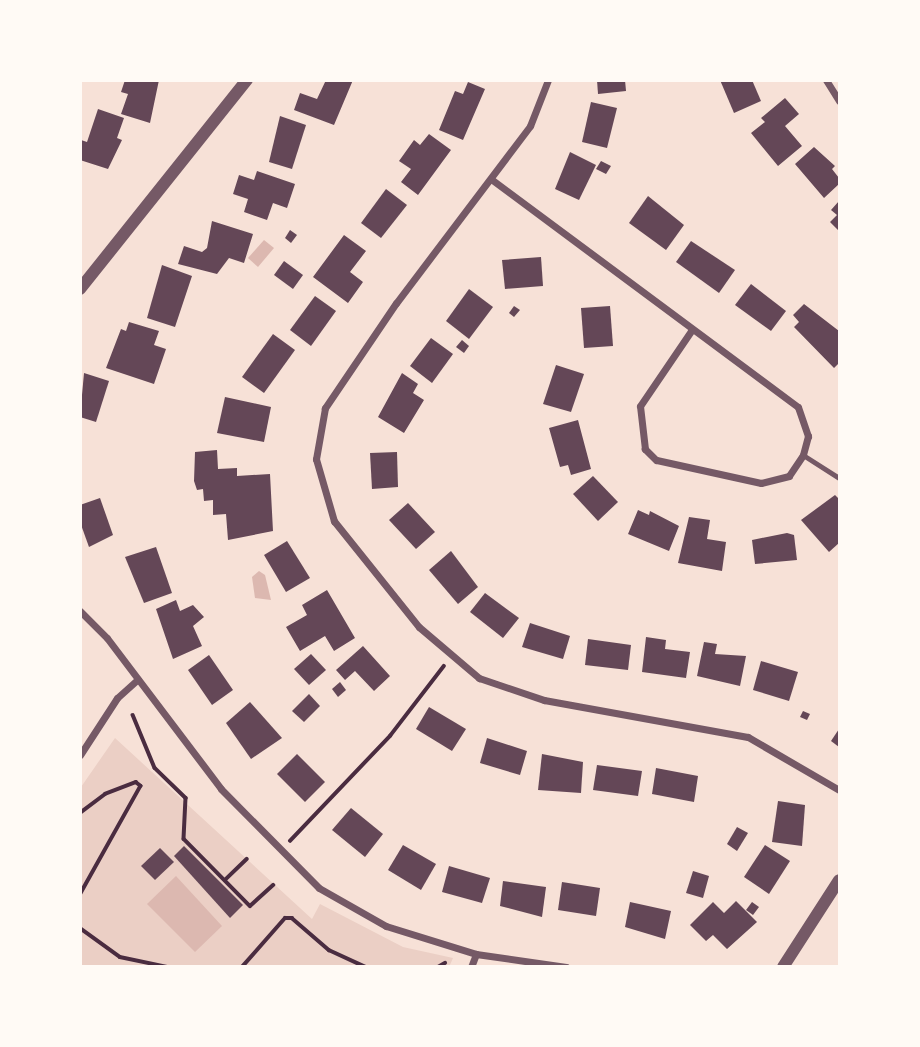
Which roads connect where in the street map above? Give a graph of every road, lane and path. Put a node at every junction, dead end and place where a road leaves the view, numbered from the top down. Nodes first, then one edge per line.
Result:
1 (247, 80) edge
2 (548, 80) edge
3 (826, 80) edge
4 (839, 102) edge
5 (491, 179) junction
6 (80, 289) edge
7 (691, 331) junction
8 (803, 455) junction
9 (839, 478) edge
10 (80, 611) edge
11 (453, 655) junction
12 (138, 679) junction
13 (133, 715) dead end
14 (80, 755) edge
15 (839, 790) edge
16 (80, 813) edge
17 (281, 850) junction
18 (247, 859) dead end
19 (225, 880) junction
20 (839, 880) edge
21 (272, 885) dead end
22 (80, 894) edge
23 (80, 928) edge
24 (475, 954) junction
25 (444, 963) dead end
26 (168, 967) edge
27 (242, 967) edge
28 (366, 967) edge
29 (438, 967) edge
30 (471, 967) edge
31 (566, 967) edge
32 (783, 967) edge

1 - 6 street
2 - 5 street
3 - 4 street
5 - 7 street
5 - 11 street
7 - 8 street
7 - 8 street
8 - 9 lane
10 - 12 street
11 - 15 street
11 - 17 path
12 - 14 street
12 - 17 street
13 - 19 path
16 - 22 path
17 - 24 street
18 - 19 path
19 - 21 path
20 - 32 street
23 - 26 path
24 - 30 street
24 - 31 street
25 - 29 path
27 - 28 path

